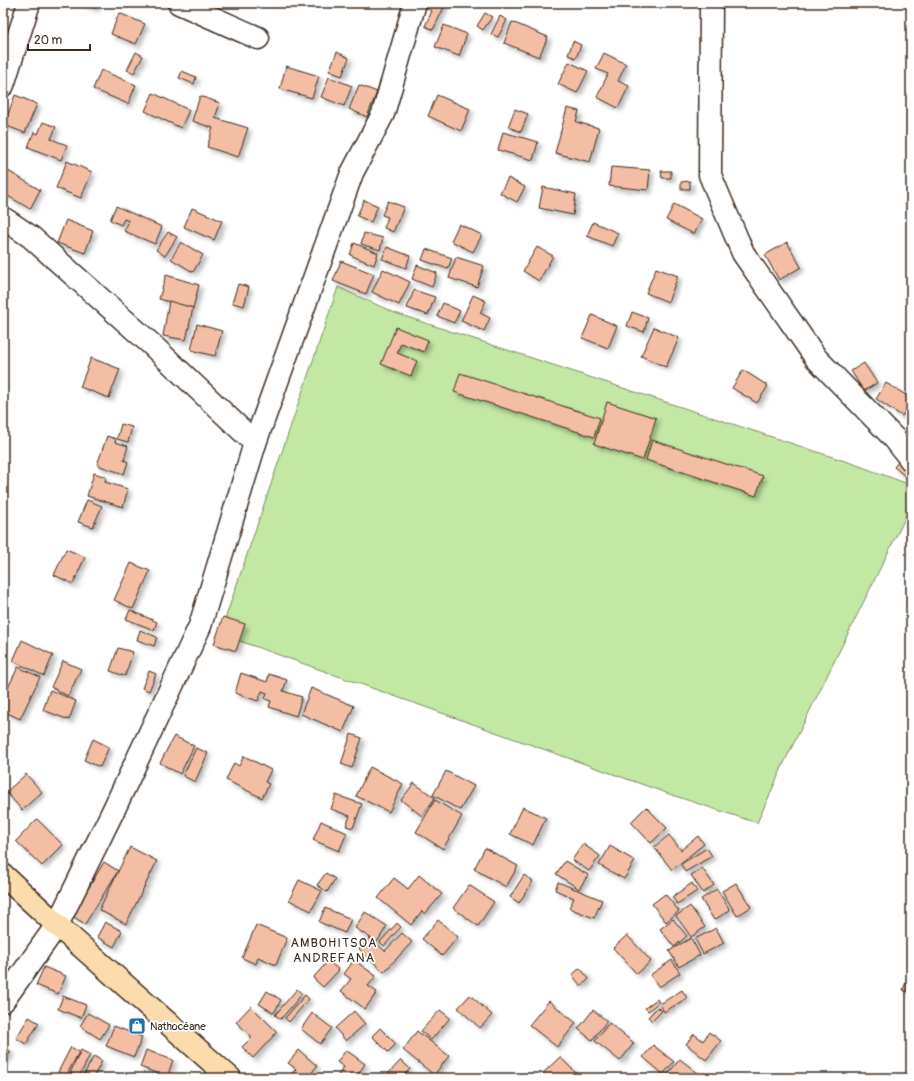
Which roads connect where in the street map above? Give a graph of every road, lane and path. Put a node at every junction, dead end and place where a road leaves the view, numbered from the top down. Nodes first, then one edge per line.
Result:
1 (28, 3) edge
2 (179, 3) edge
3 (416, 3) edge
4 (711, 3) edge
5 (258, 38) dead end
6 (3, 85) edge
7 (3, 218) edge
8 (255, 443) junction
9 (911, 460) edge
10 (3, 875) edge
11 (57, 925) junction
12 (3, 1002) edge
13 (230, 1078) edge

1 - 6 street
2 - 5 street
3 - 8 street
4 - 9 street
7 - 8 street
8 - 11 street
10 - 11 main road
11 - 12 street
11 - 13 main road

